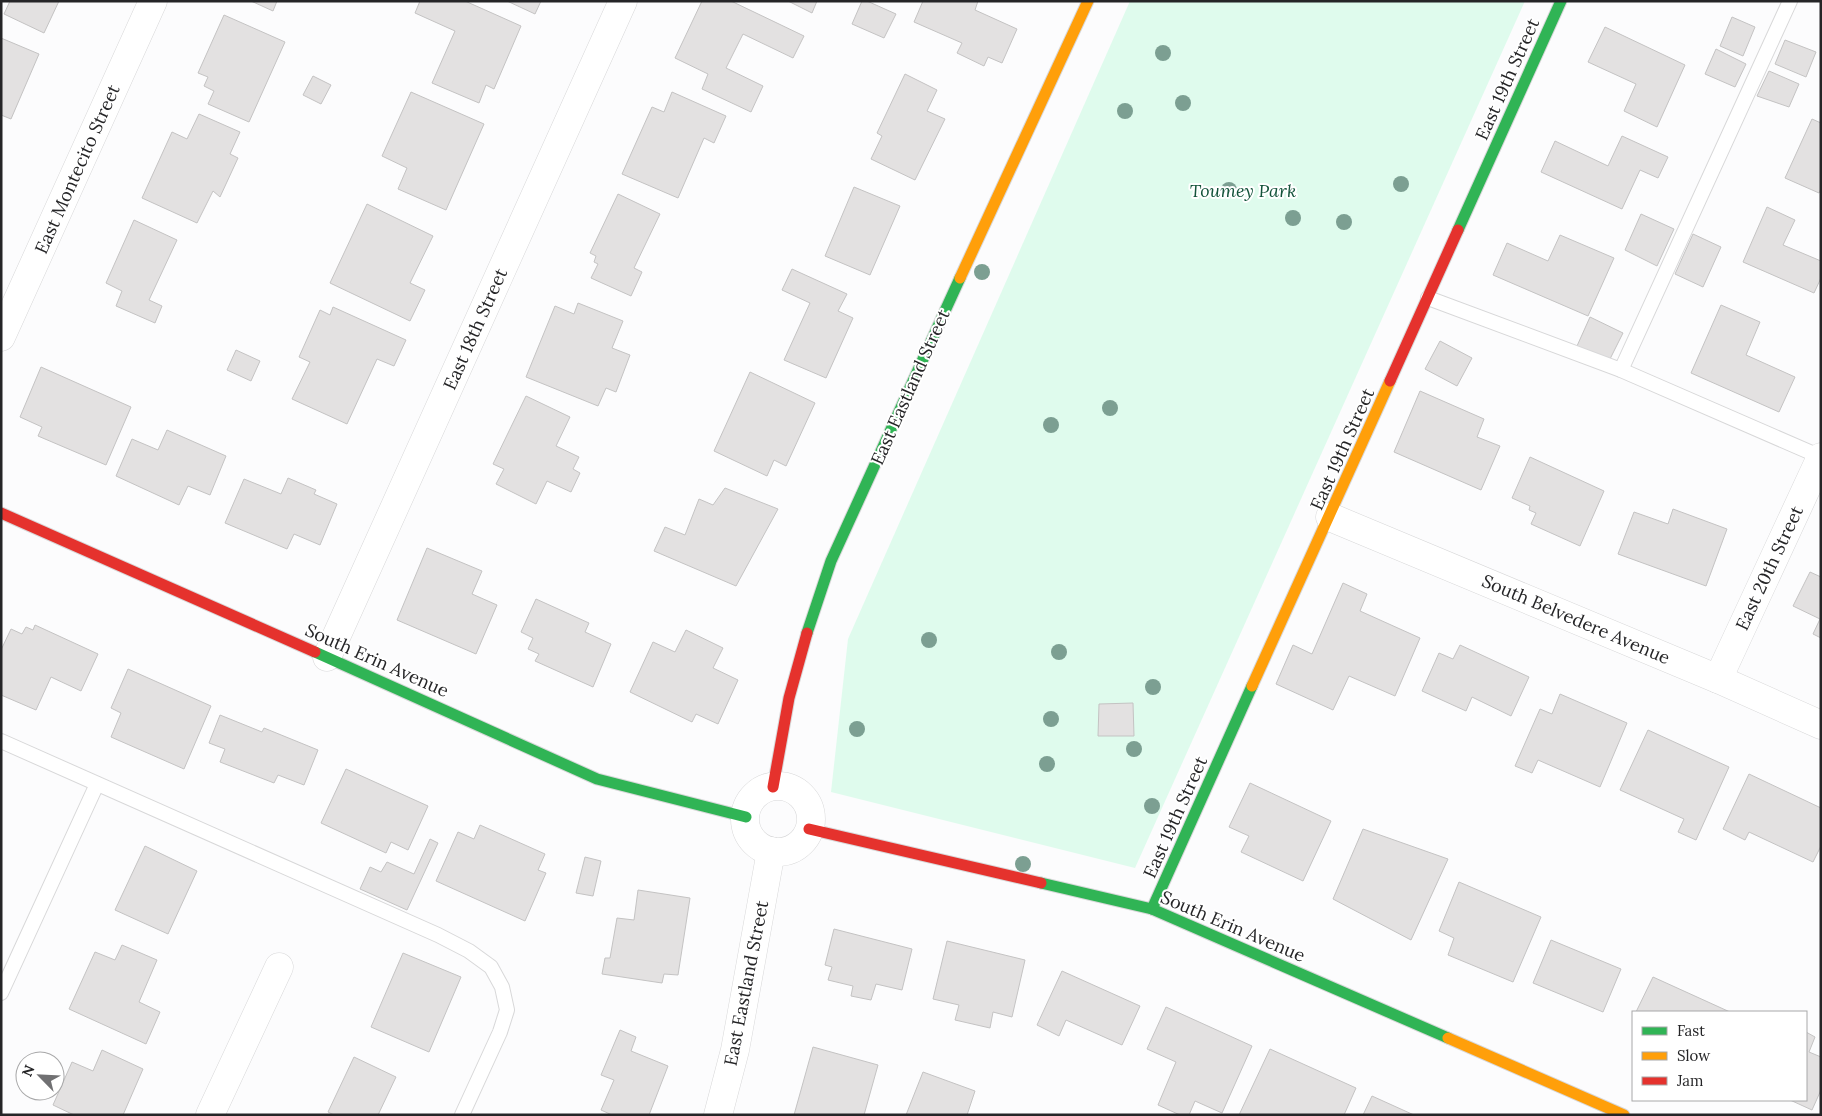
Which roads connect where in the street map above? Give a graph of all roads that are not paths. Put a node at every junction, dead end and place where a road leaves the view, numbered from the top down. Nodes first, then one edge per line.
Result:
1 (153, 1) edge
2 (623, 1) edge
3 (1088, 1) edge
4 (1561, 1) edge
5 (1790, 1) edge
6 (1428, 298) junction
7 (1, 337) edge
8 (1621, 370) junction
9 (1821, 457) edge
10 (1, 513) edge
11 (1330, 517) junction
12 (327, 657) junction
13 (1718, 679) junction
14 (1821, 724) edge
15 (1, 741) edge
16 (98, 784) junction
17 (773, 787) junction
18 (746, 817) junction
19 (809, 828) junction
20 (771, 851) junction
21 (1152, 909) junction
22 (279, 967) dead end
23 (1, 994) edge
24 (210, 1115) edge
25 (462, 1115) edge
26 (718, 1115) edge
27 (1624, 1115) edge

1 - 7 street, East Montecito Street
2 - 12 street, East 18th Street
3 - 17 street, East Eastland Street
4 - 6 street, East 19th Street
5 - 8 lane
6 - 8 lane
6 - 11 street, East 19th Street
8 - 9 lane
9 - 13 street, East 20th Street
10 - 12 street, South Erin Avenue
11 - 13 street, South Belvedere Avenue
11 - 21 street, East 19th Street
12 - 18 street, South Erin Avenue
13 - 14 street, South Belvedere Avenue
15 - 16 lane
16 - 23 lane
16 - 25 lane
17 - 18 street
17 - 19 street
18 - 20 street
19 - 20 street
19 - 21 street, South Erin Avenue
20 - 26 street, East Eastland Street
21 - 27 street, South Erin Avenue
22 - 24 street

